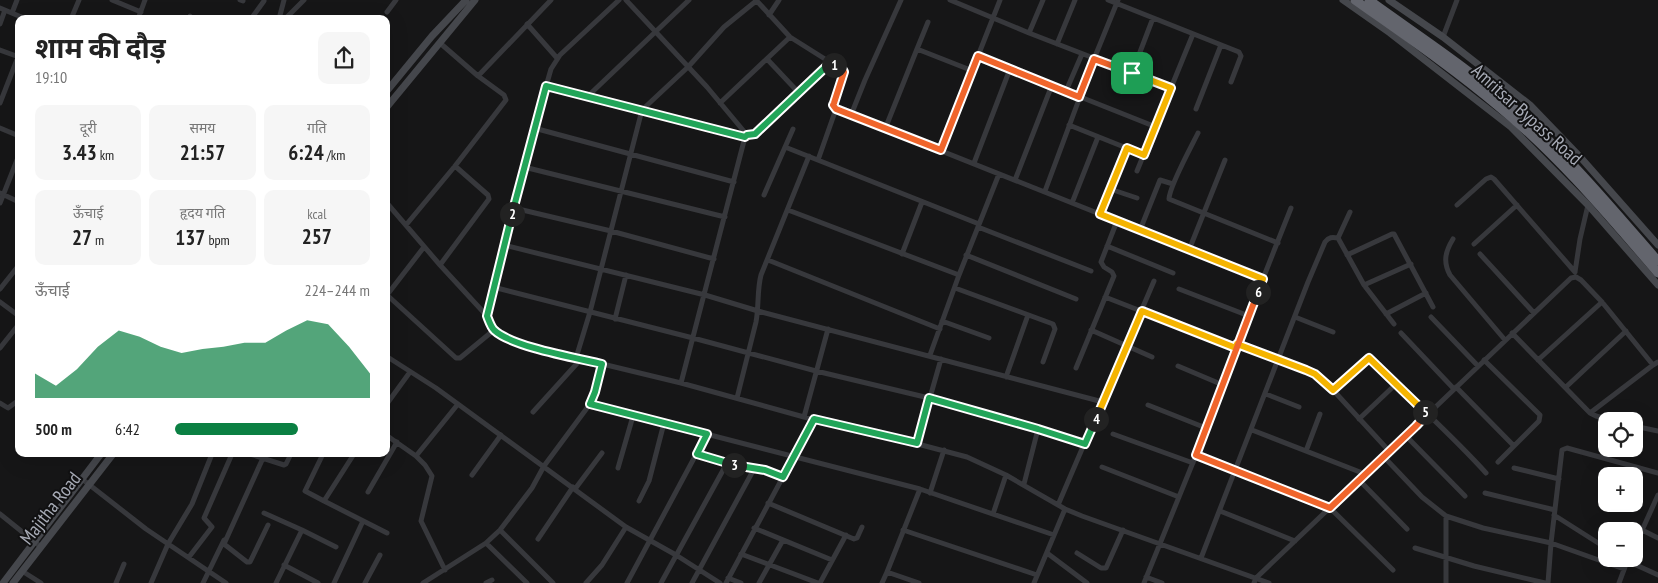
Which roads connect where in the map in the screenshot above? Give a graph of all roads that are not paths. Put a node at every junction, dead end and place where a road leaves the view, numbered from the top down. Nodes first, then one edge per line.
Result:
1 (17, 0) edge
2 (79, 0) edge
3 (112, 0) edge
4 (145, 0) edge
5 (284, 0) edge
6 (304, 0) edge
7 (396, 0) edge
8 (466, 0) edge
9 (475, 0) edge
10 (551, 0) edge
11 (619, 0) edge
12 (626, 0) edge
13 (689, 0) edge
14 (756, 0) edge
15 (779, 0) edge
16 (901, 0) edge
17 (950, 0) edge
18 (1000, 0) edge
19 (1043, 0) edge
20 (1075, 0) edge
21 (1108, 0) edge
22 (1344, 0) edge
23 (1355, 0) edge
24 (1369, 0) edge
25 (1388, 0) edge
26 (1457, 0) edge
27 (264, 1) edge
28 (1118, 2) edge
29 (3, 9) edge
30 (140, 12) junction
31 (387, 12) dead end
32 (12, 13) junction
33 (17, 15) edge
34 (73, 15) edge
35 (139, 15) edge
36 (254, 15) edge
37 (280, 15) edge
38 (289, 15) edge
39 (770, 15) junction
40 (993, 18) junction
41 (1153, 18) junction
42 (928, 22) dead end
43 (0, 24) edge
44 (527, 24) junction
45 (655, 31) junction
46 (1029, 33) junction
47 (1193, 34) junction
48 (790, 37) junction
49 (1443, 37) junction
50 (440, 43) junction
51 (1057, 44) junction
52 (1222, 45) junction
53 (917, 49) junction
54 (0, 50) edge
55 (1082, 54) junction
56 (15, 56) edge
57 (978, 56) junction
58 (557, 58) junction
59 (767, 59) junction
60 (1094, 59) junction
61 (830, 63) junction
62 (15, 65) edge
63 (688, 66) junction
64 (1010, 68) junction
65 (972, 71) junction
66 (1132, 73) junction
67 (478, 76) junction
68 (1231, 82) dead end
69 (1052, 85) junction
70 (546, 86) junction
71 (390, 87) edge
72 (1171, 88) junction
73 (1066, 91) junction
74 (799, 92) junction
75 (588, 96) junction
76 (1079, 97) junction
77 (0, 103) edge
78 (390, 103) edge
79 (720, 103) junction
80 (836, 109) junction
81 (1196, 109) dead end
82 (642, 110) junction
83 (851, 115) junction
84 (1069, 125) junction
85 (1156, 127) junction
86 (0, 128) edge
87 (534, 128) junction
88 (793, 129) dead end
89 (885, 129) junction
90 (1198, 133) dead end
91 (15, 134) edge
92 (746, 136) junction
93 (1098, 137) junction
94 (784, 147) junction
95 (1127, 148) junction
96 (941, 150) junction
97 (631, 154) junction
98 (1144, 155) junction
99 (809, 156) junction
100 (818, 160) junction
101 (1225, 160) dead end
102 (974, 163) junction
103 (15, 164) edge
104 (455, 166) junction
105 (524, 168) junction
106 (1137, 171) dead end
107 (999, 174) junction
108 (1015, 180) junction
109 (734, 182) junction
110 (1173, 184) junction
111 (1110, 189) junction
112 (1045, 191) junction
113 (621, 193) junction
114 (2, 194) edge
115 (764, 195) dead end
116 (1136, 198) dead end
117 (15, 200) edge
118 (922, 202) junction
119 (0, 203) edge
120 (1072, 203) junction
121 (1457, 204) dead end
122 (1517, 205) junction
123 (1588, 205) junction
124 (390, 207) edge
125 (514, 208) junction
126 (1291, 208) dead end
127 (788, 210) junction
128 (1350, 212) dead end
129 (1204, 213) junction
130 (1100, 214) junction
131 (725, 217) junction
132 (1117, 221) junction
133 (406, 225) junction
134 (978, 225) junction
135 (1140, 230) junction
136 (611, 231) junction
137 (1338, 238) junction
138 (1453, 239) dead end
139 (1278, 243) junction
140 (1474, 244) dead end
141 (504, 245) junction
142 (1658, 245) edge
143 (1107, 246) junction
144 (424, 247) junction
145 (1189, 250) junction
146 (902, 254) junction
147 (1480, 254) dead end
148 (1347, 255) junction
149 (966, 256) junction
150 (714, 260) junction
151 (768, 260) junction
152 (1658, 261) edge
153 (1411, 264) junction
154 (440, 265) junction
155 (601, 269) junction
156 (15, 270) edge
157 (1091, 271) dead end
158 (1173, 273) dead end
159 (1658, 273) edge
160 (1576, 274) junction
161 (626, 275) junction
162 (959, 275) junction
163 (1263, 279) junction
164 (1154, 281) dead end
165 (1364, 285) junction
166 (1658, 285) edge
167 (494, 287) junction
168 (955, 288) junction
169 (0, 289) edge
170 (390, 289) edge
171 (1179, 289) dead end
172 (1426, 294) junction
173 (705, 295) junction
174 (1105, 297) junction
175 (390, 298) edge
176 (1076, 299) dead end
177 (0, 302) edge
178 (1602, 302) junction
179 (1433, 307) dead end
180 (758, 311) junction
181 (1142, 311) junction
182 (590, 312) junction
183 (15, 313) edge
184 (1534, 313) junction
185 (1386, 314) junction
186 (1028, 315) junction
187 (487, 316) junction
188 (1249, 316) junction
189 (1430, 317) dead end
190 (615, 318) junction
191 (1295, 318) junction
192 (942, 320) junction
193 (1394, 324) dead end
194 (15, 329) edge
195 (828, 329) junction
196 (940, 329) junction
197 (494, 330) junction
198 (1091, 330) junction
199 (1333, 332) dead end
200 (1512, 332) junction
201 (1626, 332) junction
202 (1401, 333) dead end
203 (693, 338) junction
204 (989, 338) dead end
205 (1505, 340) junction
206 (1127, 345) junction
207 (1237, 346) junction
208 (0, 348) edge
209 (747, 353) junction
210 (930, 355) junction
211 (1152, 357) dead end
212 (579, 358) junction
213 (941, 358) junction
214 (390, 359) edge
215 (1279, 359) junction
216 (1484, 360) junction
217 (1538, 360) junction
218 (1043, 362) dead end
219 (1656, 363) edge
220 (602, 364) junction
221 (1178, 366) dead end
222 (1478, 366) junction
223 (1076, 368) dead end
224 (816, 371) junction
225 (410, 372) junction
226 (1006, 377) junction
227 (681, 383) junction
228 (1396, 384) junction
229 (1223, 385) junction
230 (1566, 387) junction
231 (1455, 388) junction
232 (1333, 390) junction
233 (1266, 394) junction
234 (736, 398) junction
235 (929, 398) junction
236 (390, 400) edge
237 (1103, 402) junction
238 (0, 403) edge
239 (15, 404) edge
240 (458, 404) junction
241 (590, 404) junction
242 (1148, 405) dead end
243 (1299, 406) dead end
244 (533, 412) dead end
245 (1590, 413) junction
246 (1320, 414) dead end
247 (1427, 414) junction
248 (633, 416) junction
249 (804, 417) junction
250 (1598, 417) edge
251 (814, 419) junction
252 (1359, 419) junction
253 (664, 423) junction
254 (1206, 428) junction
255 (1643, 428) edge
256 (1038, 429) junction
257 (1252, 430) junction
258 (1658, 431) edge
259 (707, 434) junction
260 (1113, 434) dead end
261 (501, 435) junction
262 (1406, 436) junction
263 (390, 438) edge
264 (397, 442) junction
265 (917, 443) junction
266 (1085, 444) junction
267 (1514, 446) junction
268 (944, 450) junction
269 (1306, 451) junction
270 (1390, 452) junction
271 (602, 453) dead end
272 (390, 454) edge
273 (697, 454) junction
274 (1196, 455) junction
275 (416, 456) junction
276 (99, 457) edge
277 (111, 457) edge
278 (211, 457) edge
279 (231, 457) edge
280 (289, 457) edge
281 (321, 457) edge
282 (352, 457) edge
283 (388, 457) edge
284 (794, 457) junction
285 (1384, 457) junction
286 (264, 458) joint
287 (1498, 462) dead end
288 (727, 463) junction
289 (1192, 463) junction
290 (544, 466) junction
291 (1102, 467) dead end
292 (618, 468) dead end
293 (1514, 468) dead end
294 (754, 469) junction
295 (1237, 470) junction
296 (1658, 472) edge
297 (1365, 474) junction
298 (1486, 474) dead end
299 (472, 475) dead end
300 (1006, 475) junction
301 (783, 477) junction
302 (82, 479) junction
303 (1559, 479) junction
304 (1359, 480) junction
305 (252, 484) junction
306 (1024, 484) junction
307 (89, 485) junction
308 (574, 488) junction
309 (920, 489) junction
310 (368, 492) dead end
311 (930, 493) junction
312 (1485, 494) dead end
313 (1658, 495) edge
314 (1465, 496) dead end
315 (1179, 497) junction
316 (324, 501) junction
317 (639, 501) dead end
318 (768, 503) junction
319 (1058, 505) junction
320 (1330, 508) junction
321 (1065, 509) junction
322 (1220, 511) junction
323 (1554, 512) junction
324 (264, 513) dead end
325 (0, 514) edge
326 (993, 514) junction
327 (1446, 516) junction
328 (363, 521) junction
329 (268, 525) dead end
330 (626, 527) junction
331 (862, 527) dead end
332 (754, 528) junction
333 (1643, 528) edge
334 (302, 530) junction
335 (500, 530) junction
336 (903, 530) junction
337 (1123, 530) junction
338 (1407, 530) dead end
339 (1643, 530) edge
340 (387, 533) dead end
341 (846, 535) junction
342 (1054, 535) junction
343 (1658, 538) edge
344 (538, 539) dead end
345 (650, 540) junction
346 (782, 540) junction
347 (34, 541) junction
348 (1295, 541) junction
349 (1598, 542) edge
350 (486, 543) junction
351 (1160, 543) junction
352 (168, 544) junction
353 (1550, 544) junction
354 (41, 546) junction
355 (336, 548) dead end
356 (1415, 548) dead end
357 (1046, 553) junction
358 (1077, 553) dead end
359 (741, 554) junction
360 (380, 555) dead end
361 (676, 555) junction
362 (189, 557) junction
363 (1201, 558) junction
364 (1446, 558) junction
365 (832, 560) junction
366 (124, 564) dead end
367 (769, 564) junction
368 (284, 565) junction
369 (1641, 567) edge
370 (1624, 569) joint
371 (209, 570) junction
372 (445, 570) junction
373 (699, 570) junction
374 (1393, 570) dead end
375 (22, 571) junction
376 (887, 572) junction
377 (1037, 575) junction
378 (1658, 575) edge
379 (492, 580) dead end
380 (727, 580) edge
381 (1145, 580) edge
382 (1255, 581) edge
383 (314, 582) edge
384 (1083, 582) edge
385 (3, 583) edge
386 (12, 583) edge
387 (41, 583) edge
388 (116, 583) edge
389 (151, 583) edge
390 (203, 583) edge
391 (226, 583) edge
392 (276, 583) edge
393 (334, 583) edge
394 (365, 583) edge
395 (423, 583) edge
396 (486, 583) edge
397 (527, 583) edge
398 (552, 583) edge
399 (586, 583) edge
400 (627, 583) edge
401 (661, 583) edge
402 (692, 583) edge
403 (720, 583) edge
404 (741, 583) edge
405 (759, 583) edge
406 (819, 583) edge
407 (882, 583) edge
408 (919, 583) edge
409 (1034, 583) edge
410 (1162, 583) edge
411 (1269, 583) edge
412 (1446, 583) edge
413 (1547, 583) edge
414 (1619, 583) edge

1 - 32 street
2 - 34 street
3 - 30 street
4 - 30 street
5 - 37 street
6 - 38 street
7 - 31 street
8 - 71 street
9 - 50 street
10 - 44 street
11 - 58 street
12 - 45 street
13 - 45 street
14 - 39 street
14 - 63 street
15 - 39 street
16 - 83 street
17 - 40 street
18 - 40 street
19 - 46 street
20 - 51 street
21 - 28 street
22 - 123 street
23 - 159 highway, Amritsar Bypass Road
24 - 152 highway, Amritsar Bypass Road
25 - 49 street
26 - 49 street
27 - 36 street
28 - 41 street
28 - 60 street
29 - 32 street
29 - 43 street
30 - 35 street
32 - 33 street
39 - 48 street
40 - 46 street
40 - 57 street
41 - 47 street
41 - 66 street
42 - 53 street
44 - 58 street
44 - 67 street
45 - 63 street
45 - 75 street
46 - 51 street
47 - 52 street
47 - 72 street
48 - 59 street
48 - 61 street
49 - 142 street
50 - 67 street
50 - 78 street
51 - 55 street
52 - 68 street
52 - 81 street
53 - 65 street
53 - 89 street
54 - 56 street
55 - 60 street
55 - 73 street
57 - 64 street
57 - 65 street
58 - 70 street
59 - 74 street
59 - 79 street
60 - 66 street
60 - 76 street
61 - 74 street
61 - 80 street
62 - 77 street
63 - 79 street
63 - 82 street
64 - 69 street
64 - 102 street
65 - 96 street
66 - 72 street
67 - 104 street
69 - 73 street
69 - 108 street
70 - 75 street
70 - 87 street
72 - 85 street
73 - 76 street
74 - 92 street
75 - 82 street
76 - 84 street
76 - 85 street
79 - 92 street
80 - 83 street
80 - 100 street
82 - 92 street
82 - 97 street
83 - 89 street
84 - 93 street
84 - 112 street
85 - 98 street
86 - 91 street
87 - 97 street
87 - 105 street
88 - 94 street
89 - 96 street
90 - 110 street
92 - 109 street
93 - 95 street
93 - 120 street
94 - 99 street
94 - 115 street
95 - 98 street
95 - 111 street
96 - 102 street
97 - 109 street
97 - 113 street
98 - 106 street
99 - 100 street
99 - 127 street
100 - 118 street
101 - 129 street
102 - 107 street
103 - 114 street
104 - 133 street
104 - 154 street
105 - 113 street
105 - 125 street
107 - 108 street
107 - 134 street
108 - 112 street
109 - 131 street
110 - 129 street
110 - 135 street
111 - 116 street
111 - 130 street
112 - 120 street
113 - 131 street
113 - 136 street
114 - 117 street
114 - 119 street
118 - 134 street
118 - 146 street
120 - 130 street
121 - 122 street
122 - 140 street
122 - 160 street
123 - 160 street
123 - 166 street
124 - 133 street
125 - 136 street
125 - 141 street
126 - 139 street
127 - 146 street
127 - 151 street
128 - 137 street
129 - 139 street
129 - 145 street
130 - 132 street
131 - 150 street
132 - 135 street
132 - 143 street
133 - 144 street
134 - 149 street
134 - 157 street
135 - 145 street
136 - 150 street
136 - 155 street
137 - 148 street
137 - 191 street
138 - 205 street
139 - 163 street
141 - 155 street
141 - 167 street
143 - 158 street
143 - 174 street
144 - 154 street
144 - 170 street
145 - 163 street
146 - 162 street
147 - 184 street
148 - 153 street
148 - 165 street
149 - 162 street
149 - 176 street
150 - 173 street
151 - 180 street
151 - 196 street
153 - 165 street
153 - 172 street
154 - 187 street
155 - 161 street
155 - 182 street
156 - 169 street
160 - 178 street
160 - 184 street
161 - 173 street
161 - 190 street
162 - 168 street
163 - 188 street
164 - 181 street
165 - 185 street
167 - 182 street
167 - 187 street
168 - 186 street
168 - 192 street
171 - 188 street
172 - 179 street
172 - 185 street
173 - 180 street
173 - 203 street
174 - 181 street
174 - 198 street
175 - 197 street
177 - 183 street
178 - 201 street
178 - 217 street
180 - 195 street
180 - 209 street
181 - 206 street
181 - 207 street
182 - 190 street
182 - 212 street
184 - 200 street
185 - 193 street
186 - 218 street
186 - 226 street
187 - 197 street
188 - 207 street
189 - 222 street
190 - 203 street
191 - 199 street
191 - 215 street
192 - 196 street
192 - 204 street
194 - 208 street
195 - 210 street
195 - 224 street
196 - 210 street
197 - 212 street
198 - 206 street
198 - 223 street
200 - 205 street
200 - 217 street
201 - 219 street
201 - 230 street
202 - 231 street
203 - 209 street
203 - 227 street
205 - 216 street
206 - 211 street
206 - 237 street
207 - 215 street
207 - 229 street
209 - 224 street
209 - 234 street
210 - 213 street
212 - 220 street
212 - 244 street
213 - 226 street
213 - 235 street
214 - 225 street
215 - 232 street
215 - 233 street
216 - 222 street
216 - 267 street
217 - 230 street
219 - 245 street
220 - 227 street
220 - 241 street
221 - 229 street
222 - 231 street
224 - 235 street
224 - 249 street
225 - 236 street
225 - 240 street
226 - 237 street
227 - 234 street
228 - 232 street
228 - 247 street
228 - 252 street
229 - 254 street
230 - 245 street
231 - 247 street
231 - 267 street
232 - 252 street
233 - 243 street
233 - 257 street
234 - 249 street
235 - 256 street
235 - 265 street
237 - 266 street
238 - 239 street
240 - 261 street
240 - 275 street
241 - 248 street
241 - 290 street
242 - 254 street
245 - 250 street
246 - 269 street
247 - 262 street
247 - 298 street
248 - 253 street
248 - 292 street
249 - 251 street
251 - 265 street
251 - 284 street
252 - 270 street
253 - 259 street
253 - 317 street
254 - 274 street
255 - 258 street
256 - 266 street
256 - 306 street
257 - 269 street
257 - 295 street
259 - 273 street
259 - 284 street
260 - 289 street
261 - 290 street
261 - 299 street
262 - 270 street
262 - 314 street
263 - 264 street
264 - 272 street
264 - 275 street
265 - 268 street
266 - 319 street
267 - 287 street
268 - 300 street
268 - 311 street
269 - 297 street
270 - 285 street
271 - 308 street
273 - 288 street
273 - 345 street
274 - 289 street
274 - 295 street
275 - 372 street
276 - 302 street, Majitha Road
277 - 307 street, Majitha Road
278 - 352 street
279 - 362 street
280 - 286 street
281 - 316 street
282 - 316 street
283 - 310 street
284 - 301 street
284 - 309 street
285 - 297 street
285 - 327 street
286 - 305 street
288 - 294 street
288 - 361 street
289 - 315 street
290 - 308 street
290 - 335 street
291 - 315 street
293 - 303 street
294 - 301 street
294 - 373 street
295 - 320 street
295 - 322 street
296 - 303 street
297 - 304 street
300 - 306 street
300 - 326 street
301 - 318 street
302 - 307 street
302 - 347 street, Majitha Road
303 - 323 street
304 - 320 street
304 - 338 street
305 - 329 street
305 - 371 street
306 - 319 street
307 - 352 street
307 - 354 street, Majitha Road
308 - 330 street
308 - 344 street
309 - 311 street
309 - 336 street
311 - 326 street
312 - 323 street
313 - 333 street
315 - 351 street
316 - 328 street
318 - 332 street
318 - 341 street
319 - 321 street
320 - 348 street
320 - 374 street
321 - 337 street
321 - 342 street
322 - 348 street
322 - 363 street
323 - 349 street
323 - 353 street
324 - 334 street
325 - 347 street
326 - 342 street
327 - 353 street
327 - 364 street
328 - 340 street
328 - 393 street
330 - 345 street
330 - 399 street
331 - 341 street
332 - 346 street
332 - 359 street
334 - 355 street
334 - 368 street
335 - 350 street
335 - 398 street
336 - 376 street
336 - 377 street
337 - 351 street
337 - 358 street
339 - 343 street
341 - 365 street
342 - 357 street
345 - 361 street
345 - 400 street
346 - 365 street
346 - 367 street
347 - 354 street
347 - 385 street, Majitha Road
348 - 382 street
350 - 372 street
350 - 397 street
351 - 363 street
351 - 381 street
352 - 362 street
352 - 389 street
353 - 370 street
353 - 413 street
354 - 375 street, Majitha Road
356 - 364 street
357 - 377 street
357 - 384 street
359 - 367 street
359 - 380 street
360 - 394 street
361 - 373 street
361 - 401 street
362 - 371 street
363 - 382 street
364 - 412 street
364 - 413 street
365 - 406 street
366 - 388 street
367 - 405 street
367 - 406 street
368 - 383 street
368 - 392 street
369 - 378 street
370 - 414 street
371 - 390 street
371 - 391 street
372 - 395 street
373 - 402 street
373 - 403 street
375 - 386 street, Majitha Road
375 - 387 street
376 - 407 street
376 - 408 street
377 - 409 street
379 - 396 street
380 - 404 street
381 - 410 street
382 - 411 street

